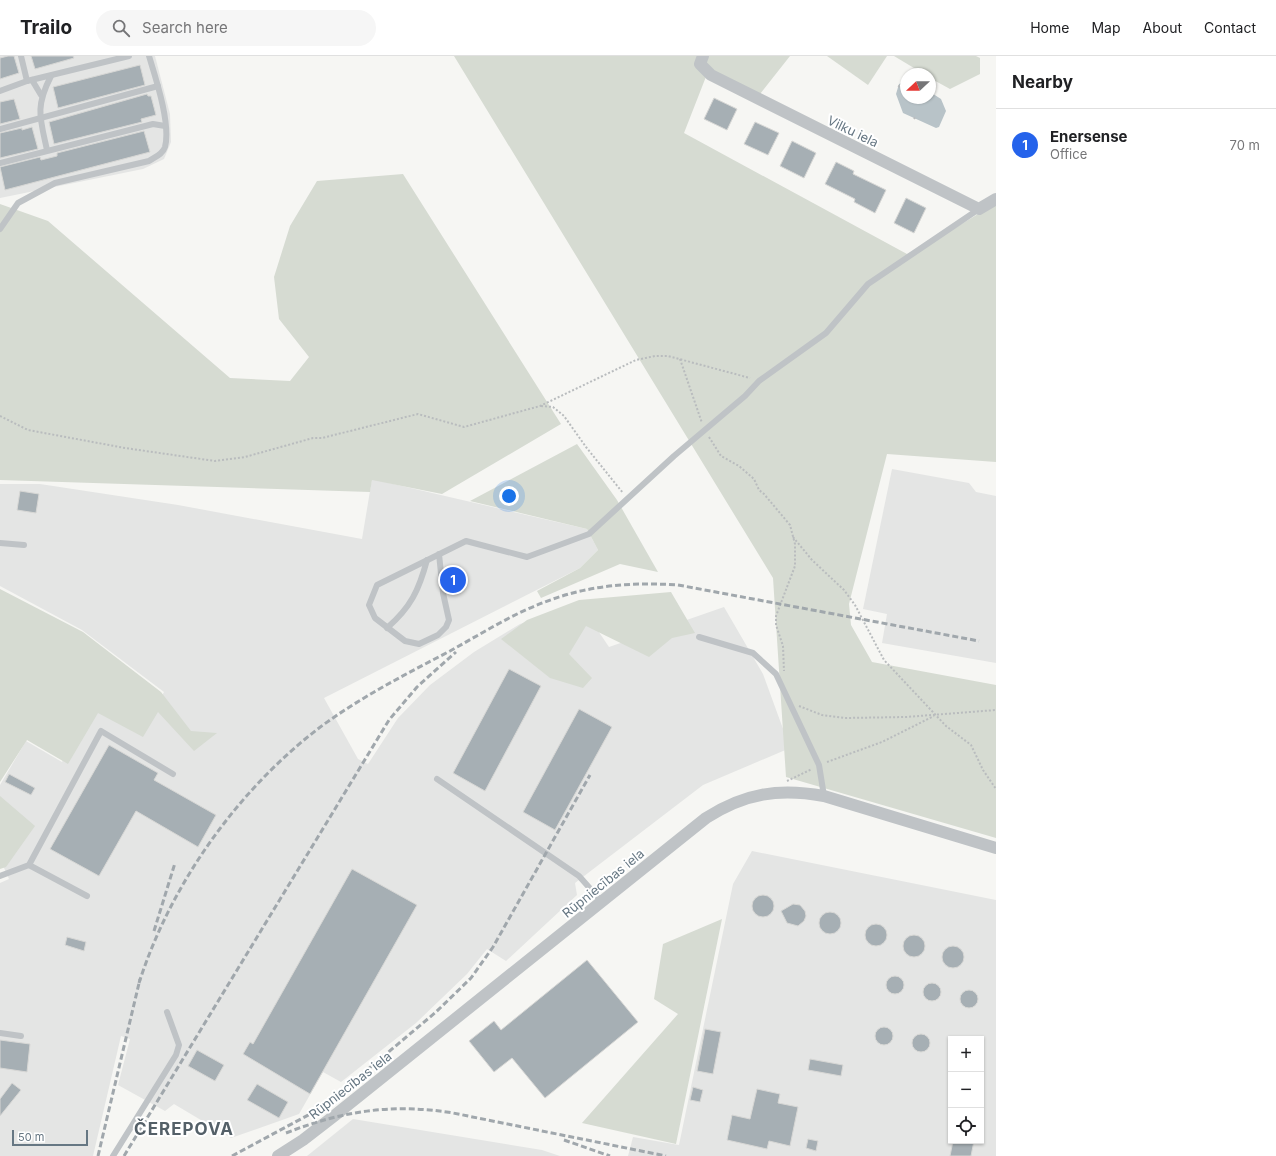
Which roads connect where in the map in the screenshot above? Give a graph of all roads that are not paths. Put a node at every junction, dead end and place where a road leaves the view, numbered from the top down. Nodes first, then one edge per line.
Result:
1 (21, 56) edge
2 (129, 56) edge
3 (149, 56) edge
4 (702, 60) edge
5 (51, 76) junction
6 (30, 81) junction
7 (158, 86) junction
8 (0, 91) edge
9 (41, 95) junction
10 (40, 118) junction
11 (165, 126) junction
12 (0, 129) edge
13 (47, 150) junction
14 (0, 163) edge
15 (996, 199) edge
16 (979, 209) junction
17 (0, 229) edge
18 (0, 544) edge
19 (24, 546) dead end
20 (438, 554) junction
21 (427, 560) junction
22 (388, 628) junction
23 (699, 638) dead end
24 (173, 774) dead end
25 (437, 780) dead end
26 (824, 796) junction
27 (996, 848) edge
28 (28, 865) junction
29 (0, 876) edge
30 (87, 896) dead end
31 (602, 902) junction
32 (167, 1012) dead end
33 (0, 1033) edge
34 (21, 1036) dead end
35 (113, 1156) edge
36 (278, 1156) edge

1 - 6 lane
2 - 5 lane
3 - 7 lane
4 - 16 street, Vilku iela
5 - 6 lane
5 - 9 lane
6 - 8 lane
6 - 9 lane
7 - 10 lane
7 - 11 lane
9 - 10 lane
10 - 12 lane
10 - 13 lane
11 - 13 lane
11 - 17 lane
13 - 14 lane
15 - 16 street
16 - 20 lane
18 - 19 lane
20 - 21 lane
20 - 22 lane
21 - 22 lane
21 - 22 lane
23 - 26 lane
24 - 28 lane
25 - 31 lane
26 - 27 street, Rūpniecības iela
26 - 31 street, Rūpniecības iela
28 - 29 lane
28 - 30 lane
31 - 36 street, Rūpniecības iela
32 - 35 lane
33 - 34 lane

